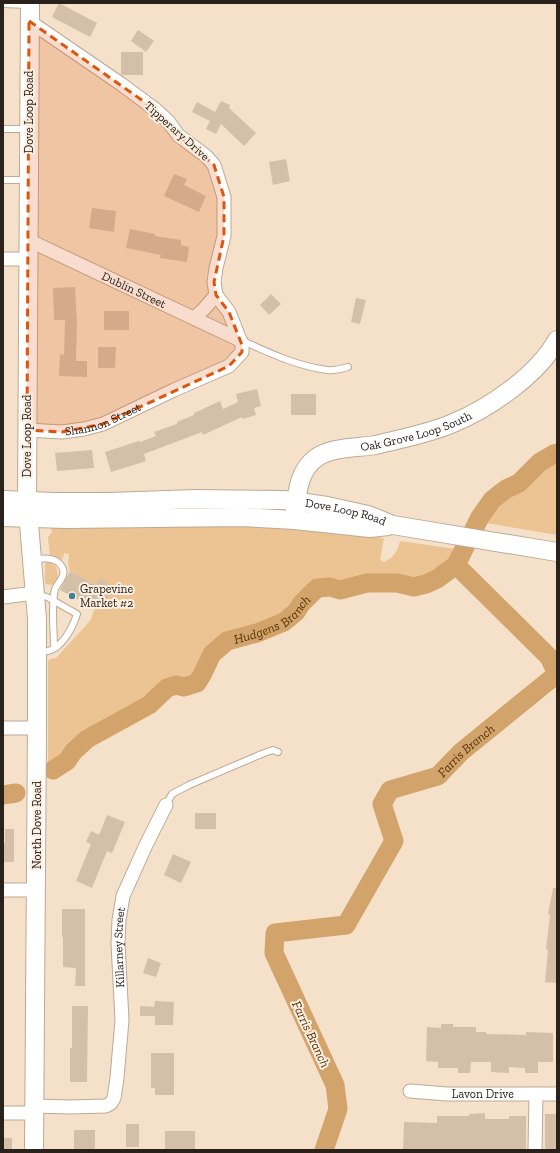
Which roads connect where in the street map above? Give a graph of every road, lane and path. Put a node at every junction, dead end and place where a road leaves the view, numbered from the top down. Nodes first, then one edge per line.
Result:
1 (3, 4) edge
2 (30, 9) edge
3 (3, 129) edge
4 (29, 129) junction
5 (3, 180) edge
6 (28, 180) junction
7 (28, 240) junction
8 (3, 259) edge
9 (28, 259) junction
10 (216, 296) junction
11 (194, 318) junction
12 (240, 340) junction
13 (557, 340) edge
14 (348, 367) dead end
15 (27, 430) junction
16 (3, 500) edge
17 (296, 502) junction
18 (27, 508) junction
19 (3, 517) edge
20 (295, 520) junction
21 (393, 525) junction
22 (557, 552) edge
23 (32, 559) junction
24 (35, 594) junction
25 (3, 597) edge
26 (53, 600) junction
27 (54, 648) junction
28 (37, 652) junction
29 (3, 728) edge
30 (37, 728) junction
31 (278, 752) dead end
32 (166, 806) joint
33 (3, 890) edge
34 (36, 890) junction
35 (410, 1091) dead end
36 (536, 1094) junction
37 (557, 1094) edge
38 (35, 1110) junction
39 (3, 1114) edge
40 (34, 1150) edge
41 (535, 1150) edge

1 - 2 lane
2 - 4 street, Dove Loop Road
2 - 10 street, Tipperary Drive
3 - 4 lane
4 - 6 street, Dove Loop Road
5 - 6 lane
6 - 7 street, Dove Loop Road
7 - 9 street, Dove Loop Road
7 - 11 street, Dublin Street
8 - 9 street
9 - 15 street, Dove Loop Road
10 - 11 street
10 - 12 street
11 - 12 street, Dublin Street
12 - 14 lane
12 - 15 street, Shannon Street
13 - 17 street, Oak Grove Loop South
15 - 18 street, Dove Loop Road
16 - 18 street
17 - 18 street, Dove Loop Road
17 - 20 street, Oak Grove Loop South
17 - 21 street, Dove Loop Road
18 - 19 street
18 - 20 street, Dove Loop Road
18 - 23 street, North Dove Road
20 - 21 street, Dove Loop Road
21 - 22 street, Dove Loop Road
23 - 24 street, North Dove Road
23 - 26 lane
24 - 25 street
24 - 26 lane
24 - 28 street, North Dove Road
26 - 27 lane
26 - 27 lane
27 - 28 lane
28 - 30 street, North Dove Road
29 - 30 street
30 - 34 street, North Dove Road
31 - 32 lane
32 - 38 street, Killarney Street
33 - 34 street
34 - 38 street, North Dove Road
35 - 36 street, Lavon Drive
36 - 37 street, Lavon Drive
36 - 41 street
38 - 39 street
38 - 40 street, North Dove Road

